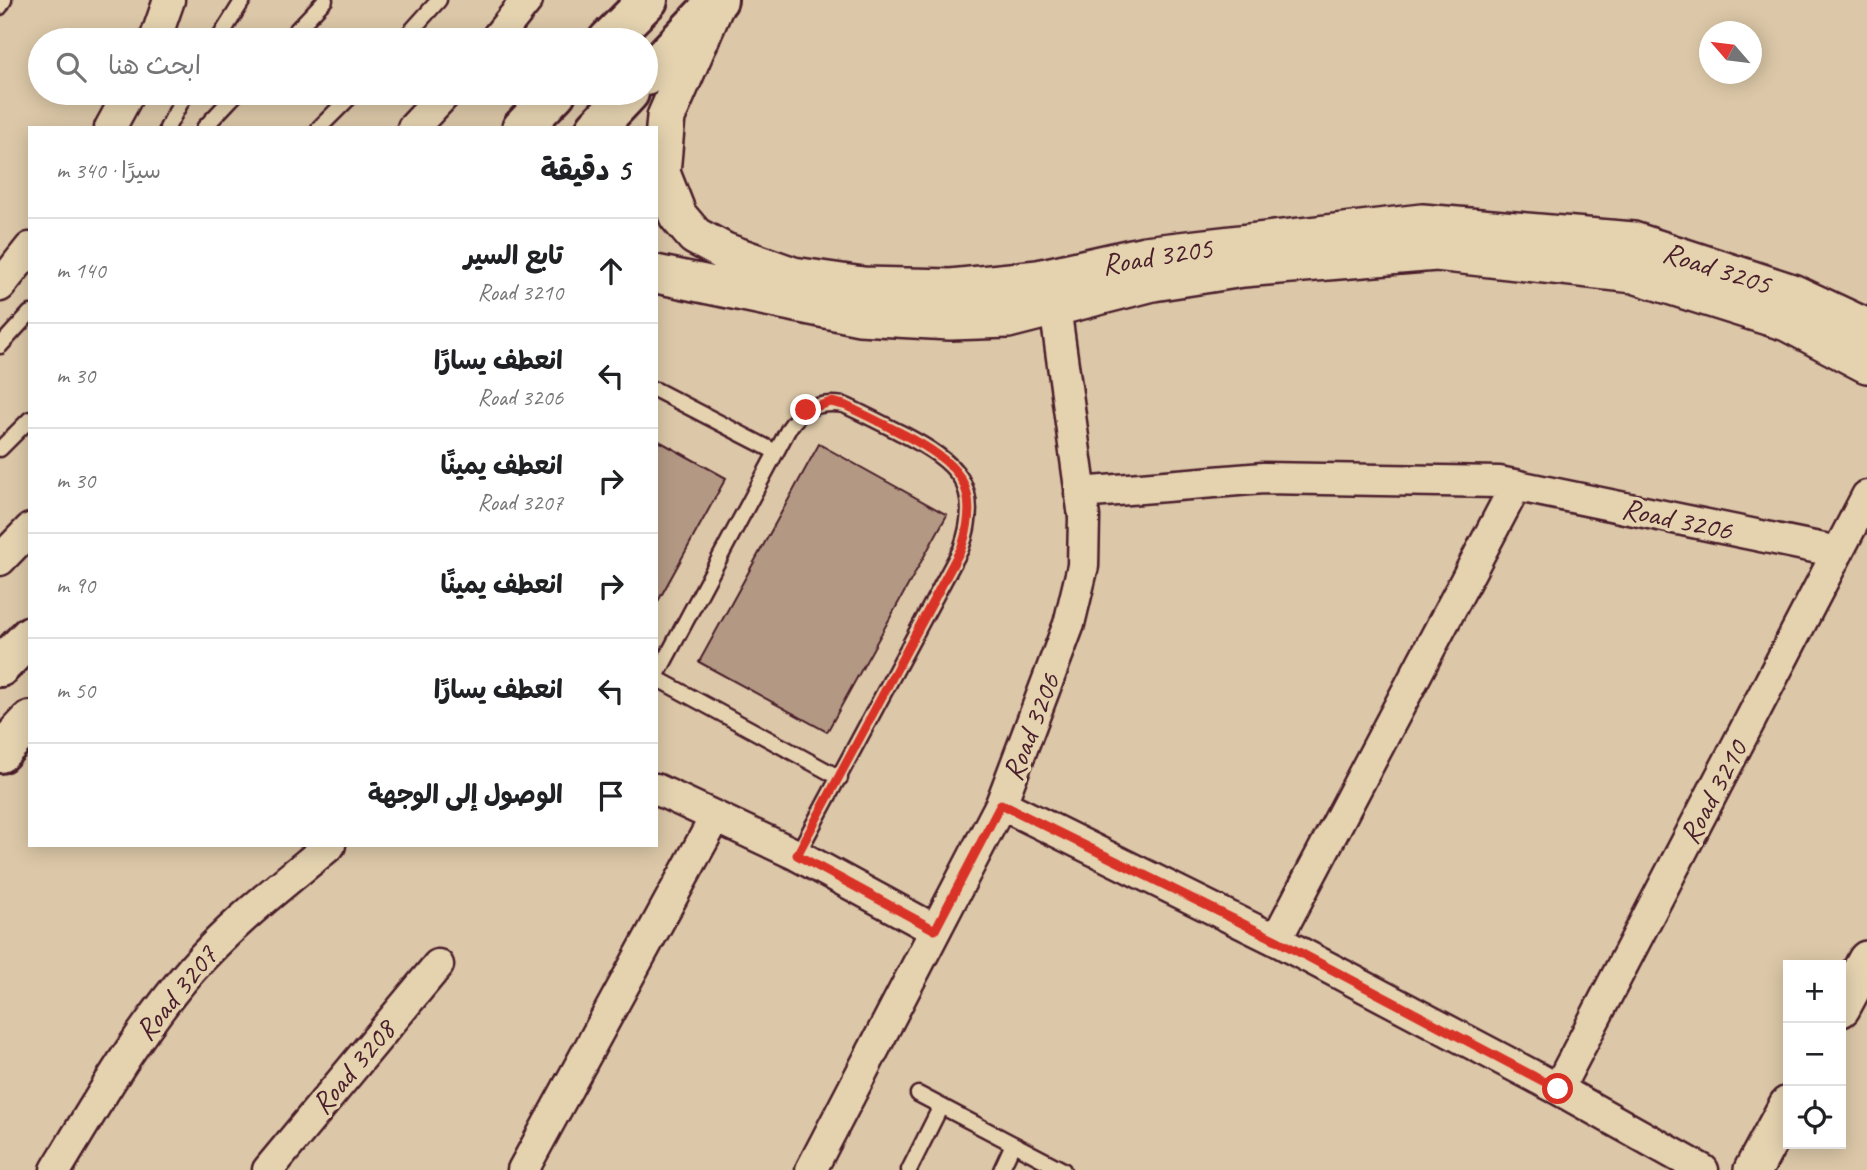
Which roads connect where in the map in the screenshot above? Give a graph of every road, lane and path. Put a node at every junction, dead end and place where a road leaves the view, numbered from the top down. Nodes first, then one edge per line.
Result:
1 (4, 0) edge
2 (169, 0) edge
3 (243, 0) edge
4 (325, 0) edge
5 (439, 0) edge
6 (527, 0) edge
7 (648, 0) edge
8 (718, 1) edge
9 (0, 7) edge
10 (159, 28) edge
11 (226, 28) edge
12 (298, 28) edge
13 (414, 28) edge
14 (505, 28) edge
15 (620, 28) edge
16 (658, 64) edge
17 (122, 105) edge
18 (180, 105) edge
19 (226, 105) edge
20 (342, 105) edge
21 (544, 105) edge
22 (618, 105) edge
23 (111, 126) edge
24 (168, 126) edge
25 (206, 126) edge
26 (320, 126) edge
27 (524, 126) edge
28 (598, 126) edge
29 (28, 251) edge
30 (658, 274) edge
31 (0, 286) edge
32 (1053, 291) junction
33 (28, 315) edge
34 (1867, 328) edge
35 (0, 346) edge
36 (1867, 364) edge
37 (658, 391) edge
38 (28, 421) edge
39 (0, 449) edge
40 (776, 452) junction
41 (1516, 485) junction
42 (1080, 493) junction
43 (1867, 496) edge
44 (28, 531) edge
45 (1838, 552) junction
46 (0, 560) edge
47 (28, 638) edge
48 (0, 667) edge
49 (658, 673) edge
50 (658, 678) edge
51 (28, 723) edge
52 (0, 753) edge
53 (839, 778) junction
54 (658, 790) edge
55 (1001, 804) junction
56 (715, 818) junction
57 (328, 847) edge
58 (797, 855) junction
59 (935, 930) junction
60 (1276, 940) junction
61 (1867, 960) edge
62 (438, 965) dead end
63 (1846, 1000) edge
64 (1558, 1089) junction
65 (918, 1094) dead end
66 (941, 1106) junction
67 (1783, 1114) edge
68 (1013, 1144) junction
69 (57, 1170) edge
70 (268, 1170) edge
71 (523, 1170) edge
72 (811, 1170) edge
73 (909, 1170) edge
74 (1001, 1170) edge
75 (1063, 1170) edge
76 (1703, 1170) edge
77 (1753, 1170) edge

1 - 9 lane
2 - 10 street
3 - 11 lane
4 - 12 lane
5 - 13 lane
6 - 14 street
7 - 15 main road
8 - 16 main road
8 - 32 street, Road 3205
17 - 23 street
18 - 24 lane
19 - 25 lane
20 - 26 lane
21 - 27 main road
22 - 28 main road
29 - 31 street
30 - 32 street, Road 3205
32 - 34 street, Road 3205
32 - 36 street, Road 3205
32 - 42 street, Road 3206
33 - 35 lane
37 - 40 lane
38 - 39 lane
40 - 49 lane
40 - 53 lane
41 - 42 street, Road 3206
41 - 45 street, Road 3206
41 - 60 street
42 - 55 street, Road 3206
43 - 45 street, Road 3210
44 - 46 street
45 - 64 street, Road 3210
47 - 48 main road
50 - 53 lane
51 - 52 main road
53 - 58 lane
54 - 56 street
55 - 59 street, Road 3206
55 - 60 street
56 - 58 street
56 - 71 street
57 - 69 street, Road 3207
58 - 59 street
59 - 72 street, Road 3206
60 - 64 street
61 - 63 street
62 - 70 street, Road 3208
64 - 76 street
65 - 66 lane
66 - 68 lane
66 - 73 lane
67 - 77 street
68 - 74 lane
68 - 75 lane

